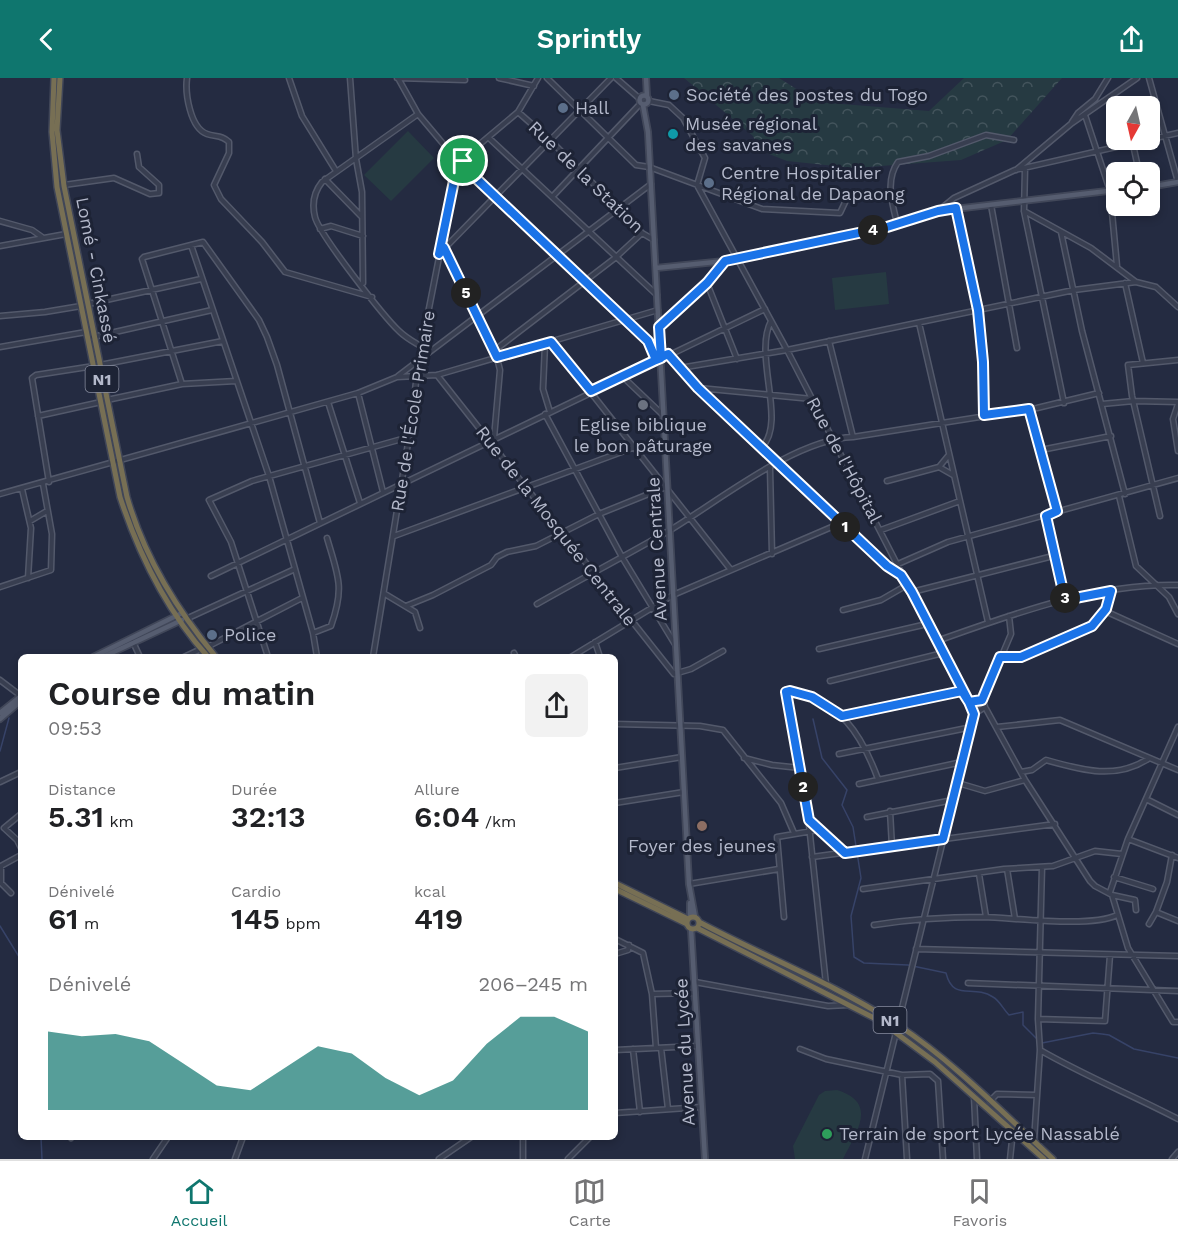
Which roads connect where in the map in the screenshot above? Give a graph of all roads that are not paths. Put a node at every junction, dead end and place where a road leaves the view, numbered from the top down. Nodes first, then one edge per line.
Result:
1 (54, 78) edge
2 (60, 78) edge
3 (187, 78) edge
4 (289, 78) edge
5 (350, 78) edge
6 (397, 78) edge
7 (499, 78) edge
8 (538, 78) edge
9 (547, 78) edge
10 (614, 78) edge
11 (1108, 78) edge
12 (1137, 78) edge
13 (1149, 78) edge
14 (646, 79) edge
15 (465, 80) dead end
16 (534, 86) junction
17 (1112, 96) edge
18 (644, 100) junction
19 (1106, 100) edge
20 (579, 110) junction
21 (518, 112) junction
22 (418, 114) junction
23 (1085, 115) junction
24 (1072, 123) junction
25 (1178, 133) edge
26 (1165, 135) junction
27 (1160, 136) edge
28 (489, 138) junction
29 (608, 138) junction
30 (1014, 140) dead end
31 (551, 141) junction
32 (1106, 150) edge
33 (1097, 152) junction
34 (137, 154) dead end
35 (356, 159) junction
36 (459, 159) junction
37 (459, 166) junction
38 (649, 167) junction
39 (579, 168) junction
40 (1025, 169) junction
41 (523, 170) junction
42 (1015, 170) junction
43 (336, 171) junction
44 (1106, 173) edge
45 (325, 179) junction
46 (1178, 182) edge
47 (651, 184) junction
48 (697, 185) junction
49 (1160, 185) edge
50 (64, 186) junction
51 (1106, 191) edge
52 (552, 196) junction
53 (848, 196) dead end
54 (496, 197) junction
55 (1025, 201) junction
56 (992, 205) junction
57 (618, 207) junction
58 (956, 208) junction
59 (938, 211) junction
60 (1024, 211) junction
61 (1114, 216) edge
62 (362, 217) junction
63 (0, 221) edge
64 (897, 223) junction
65 (320, 229) junction
66 (587, 231) junction
67 (642, 232) junction
68 (1061, 232) junction
69 (67, 234) junction
70 (363, 236) junction
71 (42, 238) junction
72 (654, 240) junction
73 (191, 245) junction
74 (0, 246) edge
75 (444, 248) junction
76 (439, 254) junction
77 (555, 255) junction
78 (615, 258) junction
79 (738, 258) junction
80 (725, 261) junction
81 (76, 263) junction
82 (1117, 267) junction
83 (656, 268) junction
84 (201, 279) junction
85 (586, 281) junction
86 (1136, 282) junction
87 (707, 283) junction
88 (1125, 283) junction
89 (363, 285) junction
90 (151, 290) junction
91 (1074, 290) junction
92 (657, 294) junction
93 (372, 297) junction
94 (1043, 297) junction
95 (1009, 304) junction
96 (84, 305) junction
97 (1178, 307) edge
98 (658, 309) junction
99 (765, 309) junction
100 (212, 310) junction
101 (978, 310) junction
102 (477, 315) junction
103 (0, 316) edge
104 (623, 319) junction
105 (771, 321) junction
106 (163, 322) junction
107 (919, 323) junction
108 (659, 327) junction
109 (724, 327) junction
110 (86, 332) junction
111 (93, 337) junction
112 (829, 341) junction
113 (223, 342) junction
114 (551, 342) junction
115 (545, 344) junction
116 (0, 347) edge
117 (422, 347) junction
118 (1017, 348) dead end
119 (172, 349) junction
120 (495, 350) junction
121 (787, 350) junction
122 (668, 354) junction
123 (765, 354) junction
124 (497, 357) junction
125 (419, 359) junction
126 (659, 359) junction
127 (737, 359) junction
128 (1178, 360) edge
129 (1143, 363) junction
130 (97, 366) junction
131 (680, 368) junction
132 (418, 375) junction
133 (437, 375) junction
134 (622, 376) junction
135 (397, 377) junction
136 (236, 381) junction
137 (182, 384) junction
138 (698, 388) junction
139 (591, 391) junction
140 (358, 393) junction
141 (1099, 393) junction
142 (771, 397) junction
143 (812, 399) junction
144 (104, 401) junction
145 (1134, 401) junction
146 (328, 402) junction
147 (1064, 403) junction
148 (1178, 403) edge
149 (1102, 404) junction
150 (1029, 409) junction
151 (291, 413) junction
152 (548, 413) junction
153 (984, 415) junction
154 (38, 416) junction
155 (664, 417) junction
156 (941, 423) junction
157 (252, 424) junction
158 (1112, 436) junction
159 (410, 437) junction
160 (853, 437) junction
161 (832, 438) junction
162 (492, 439) junction
163 (371, 447) junction
164 (636, 447) junction
165 (762, 447) junction
166 (1041, 450) junction
167 (1178, 452) edge
168 (343, 455) junction
169 (949, 455) junction
170 (116, 462) junction
171 (780, 462) junction
172 (939, 467) junction
173 (303, 468) junction
174 (770, 468) junction
175 (576, 470) junction
176 (953, 475) junction
177 (269, 476) junction
178 (1178, 478) edge
179 (887, 481) dead end
180 (49, 482) junction
181 (402, 483) junction
182 (43, 484) junction
183 (1153, 485) junction
184 (528, 488) junction
185 (667, 488) junction
186 (22, 489) junction
187 (383, 492) junction
188 (0, 494) edge
189 (1125, 494) junction
190 (1119, 495) junction
191 (960, 501) junction
192 (360, 503) junction
193 (48, 511) junction
194 (1057, 511) junction
195 (599, 514) junction
196 (1046, 516) junction
197 (1160, 516) dead end
198 (690, 517) junction
199 (29, 521) junction
200 (320, 523) junction
201 (841, 523) junction
202 (670, 530) junction
203 (880, 530) junction
204 (562, 533) junction
205 (394, 536) junction
206 (968, 537) junction
207 (327, 538) dead end
208 (287, 540) junction
209 (772, 554) junction
210 (1057, 555) junction
211 (622, 557) junction
212 (238, 564) junction
213 (898, 564) junction
214 (295, 569) junction
215 (731, 570) junction
216 (596, 573) junction
217 (901, 575) junction
218 (211, 576) dead end
219 (976, 576) junction
220 (28, 578) junction
221 (907, 585) junction
222 (1178, 585) edge
223 (1158, 586) junction
224 (0, 587) edge
225 (248, 591) junction
226 (1111, 591) junction
227 (912, 592) junction
228 (385, 594) junction
229 (673, 595) junction
230 (302, 598) junction
231 (1065, 600) junction
232 (537, 604) dead end
233 (406, 606) junction
234 (652, 606) junction
235 (843, 610) dead end
236 (1105, 611) junction
237 (1178, 614) edge
238 (1009, 616) junction
239 (181, 617) junction
240 (257, 620) junction
241 (629, 620) junction
242 (988, 622) junction
243 (927, 624) junction
244 (420, 628) dead end
245 (313, 633) junction
246 (937, 641) junction
247 (133, 642) junction
248 (595, 642) junction
249 (1178, 644) edge
250 (676, 646) junction
251 (204, 648) junction
252 (819, 649) dead end
253 (723, 651) dead end
254 (943, 652) junction
255 (100, 654) edge
256 (109, 654) edge
257 (139, 654) edge
258 (191, 654) edge
259 (207, 654) edge
260 (212, 654) edge
261 (267, 654) edge
262 (316, 654) edge
263 (374, 654) edge
264 (576, 654) edge
265 (599, 654) edge
266 (1000, 657) junction
267 (677, 674) junction
268 (0, 680) edge
269 (830, 681) dead end
270 (962, 691) junction
271 (18, 694) edge
272 (18, 698) edge
273 (982, 700) junction
274 (969, 702) junction
275 (18, 704) edge
276 (985, 707) junction
277 (0, 713) edge
278 (974, 714) junction
279 (842, 716) junction
280 (0, 719) edge
281 (618, 724) edge
282 (680, 726) junction
283 (972, 727) junction
284 (997, 727) junction
285 (1178, 728) edge
286 (867, 750) junction
287 (838, 754) dead end
288 (682, 757) junction
289 (743, 758) junction
290 (1149, 758) junction
291 (962, 762) junction
292 (1162, 764) junction
293 (618, 768) edge
294 (800, 768) junction
295 (1178, 770) edge
296 (1021, 772) junction
297 (18, 773) edge
298 (878, 779) junction
299 (1025, 780) junction
300 (0, 782) edge
301 (958, 783) junction
302 (859, 784) dead end
303 (684, 792) junction
304 (1146, 799) junction
305 (953, 800) junction
306 (618, 803) edge
307 (890, 812) junction
308 (1178, 815) edge
309 (18, 816) edge
310 (867, 817) dead end
311 (809, 820) junction
312 (1055, 824) junction
313 (809, 830) junction
314 (818, 830) junction
315 (794, 833) junction
316 (943, 839) junction
317 (1128, 839) junction
318 (18, 842) edge
319 (892, 847) junction
320 (845, 853) junction
321 (1122, 854) junction
322 (1172, 855) junction
323 (18, 857) edge
324 (812, 857) junction
325 (1178, 858) edge
326 (1077, 859) junction
327 (1042, 867) junction
328 (779, 869) junction
329 (1007, 869) junction
330 (979, 874) junction
331 (1114, 877) junction
332 (934, 879) junction
333 (689, 884) junction
334 (618, 885) edge
335 (863, 889) dead end
336 (1153, 889) dead end
337 (618, 890) edge
338 (11, 893) dead end
339 (1111, 893) junction
340 (1136, 910) dead end
341 (1156, 912) junction
342 (1117, 915) junction
343 (784, 917) dead end
344 (986, 917) junction
345 (924, 918) junction
346 (1015, 919) junction
347 (1043, 921) junction
348 (1178, 921) edge
349 (693, 923) junction
350 (1149, 924) dead end
351 (874, 925) dead end
352 (618, 940) edge
353 (629, 945) junction
354 (916, 949) junction
355 (618, 953) edge
356 (1041, 953) junction
357 (1110, 955) junction
358 (1132, 956) junction
359 (1178, 956) edge
360 (695, 982) junction
361 (968, 983) dead end
362 (826, 985) junction
363 (1040, 987) junction
364 (1106, 990) junction
365 (1153, 990) junction
366 (1178, 991) edge
367 (695, 993) junction
368 (652, 994) junction
369 (852, 1005) junction
370 (1038, 1018) junction
371 (1178, 1022) edge
372 (898, 1025) junction
373 (896, 1032) junction
374 (697, 1046) junction
375 (659, 1048) junction
376 (633, 1049) junction
377 (800, 1049) dead end
378 (618, 1050) edge
379 (1040, 1050) junction
380 (886, 1073) junction
381 (902, 1075) junction
382 (974, 1094) junction
383 (1038, 1095) junction
384 (990, 1101) junction
385 (701, 1107) junction
386 (668, 1110) junction
387 (640, 1112) junction
388 (618, 1113) edge
389 (1178, 1119) edge
390 (1013, 1130) junction
391 (166, 1140) edge
392 (242, 1140) edge
393 (467, 1140) edge
394 (523, 1140) edge
395 (587, 1140) edge
396 (1034, 1141) junction
397 (1178, 1152) edge
398 (1051, 1158) edge
399 (153, 1159) edge
400 (235, 1159) edge
401 (439, 1159) edge
402 (523, 1159) edge
403 (568, 1159) edge
404 (705, 1159) edge
405 (865, 1159) edge
406 (907, 1159) edge
407 (943, 1159) edge
408 (977, 1159) edge
409 (1010, 1159) edge
410 (1044, 1159) edge
411 (1172, 1159) edge

1 - 69 highway, Lomé - Cinkassé / N1
2 - 50 highway, Lomé - Cinkassé / N1
3 - 93 street
4 - 43 street
5 - 35 street
6 - 15 street
6 - 22 street
7 - 16 street
8 - 16 street
9 - 20 street
10 - 18 street
10 - 20 street
11 - 24 street
12 - 17 street
13 - 26 street
14 - 18 main road, Avenue Centrale
16 - 21 street
18 - 29 street
18 - 38 main road, Avenue Centrale
18 - 48 street
19 - 23 street
20 - 29 street
20 - 31 street
21 - 28 street
21 - 31 street, Rue de la Station
22 - 35 street
22 - 36 street
23 - 24 street
23 - 33 street
24 - 42 street
25 - 26 street
26 - 27 street
26 - 46 street
28 - 36 street
28 - 41 street
29 - 38 street
29 - 39 street
30 - 64 street
31 - 39 street, Rue de la Station
31 - 41 street
32 - 33 street
33 - 40 street
33 - 44 street
34 - 50 street
35 - 43 street
35 - 62 street
36 - 37 street
36 - 37 street
37 - 54 street
37 - 76 street, Rue de l'École Primaire
38 - 47 main road, Avenue Centrale
38 - 48 street
39 - 52 street
39 - 57 street, Rue de la Station
40 - 42 street
40 - 55 street
41 - 52 street
41 - 54 street
42 - 59 street
43 - 45 street
45 - 62 street
45 - 65 street
46 - 49 main road
47 - 57 street
47 - 72 main road, Avenue Centrale
48 - 53 street
48 - 79 street, Rue de l'Hôpital
50 - 81 highway, Lomé - Cinkassé / N1
51 - 55 main road
52 - 66 street
54 - 75 street
54 - 77 street
55 - 56 main road
55 - 60 street
56 - 58 main road
56 - 95 street
57 - 66 street
57 - 67 street, Rue de la Station
58 - 59 main road
58 - 101 street
59 - 64 main road
60 - 68 street
60 - 94 street
61 - 82 street
62 - 70 street
63 - 71 street
64 - 79 main road
65 - 70 street
65 - 89 street
66 - 77 street
66 - 78 street
67 - 72 street, Rue de la Station
67 - 78 street
68 - 82 street
68 - 91 street
69 - 71 street
69 - 81 highway, Lomé - Cinkassé / N1
70 - 89 street
71 - 74 street
72 - 83 main road, Avenue Centrale
73 - 84 street
73 - 90 street
73 - 151 street
75 - 76 street
75 - 102 street
76 - 117 street, Rue de l'École Primaire
77 - 85 street
77 - 102 street
78 - 85 street
78 - 92 street
79 - 80 main road
79 - 99 street, Rue de l'Hôpital
80 - 83 main road
80 - 87 street
81 - 96 highway, Lomé - Cinkassé / N1
82 - 86 street
83 - 92 main road, Avenue Centrale
84 - 90 street
84 - 100 street
85 - 104 street
85 - 120 street
86 - 88 street
86 - 97 street
87 - 108 street
87 - 109 street
88 - 91 street
88 - 129 street
89 - 93 street
90 - 96 street
90 - 106 street
91 - 94 street
91 - 141 street
92 - 98 main road, Avenue Centrale
93 - 117 street
94 - 95 street
94 - 147 street
95 - 101 street
95 - 118 street
96 - 103 street
96 - 110 highway, Lomé - Cinkassé / N1
96 - 111 highway, Lomé - Cinkassé / N1
98 - 104 street
98 - 108 main road, Avenue Centrale
99 - 105 street, Rue de l'Hôpital
99 - 109 street
100 - 106 street
100 - 113 street
101 - 107 street
101 - 153 street
102 - 120 street
102 - 125 street
104 - 114 street
104 - 126 street
105 - 121 street, Rue de l'Hôpital
105 - 123 street
106 - 111 street
106 - 119 street
107 - 112 street
107 - 156 street
108 - 126 main road, Avenue Centrale
109 - 122 street
109 - 127 street
110 - 116 street
110 - 130 highway, Lomé - Cinkassé / N1
111 - 130 highway, Lomé - Cinkassé / N1
112 - 121 street
112 - 160 street
113 - 119 street
113 - 136 street
114 - 115 street
114 - 139 street
115 - 124 street
115 - 152 street
117 - 125 street, Rue de l'École Primaire
119 - 130 street
119 - 137 street
120 - 124 street
121 - 123 street
121 - 143 street, Rue de l'Hôpital
122 - 126 street
122 - 131 street
123 - 127 street
123 - 142 street
124 - 133 street
124 - 162 street
125 - 132 street, Rue de l'École Primaire
125 - 135 street
126 - 134 street
126 - 155 main road, Avenue Centrale
127 - 131 street
128 - 129 street
129 - 145 street
130 - 144 highway, Lomé - Cinkassé / N1
130 - 154 street
131 - 138 street
132 - 133 street
132 - 135 street
132 - 159 street, Rue de l'École Primaire
133 - 162 street, Rue de la Mosquée Centrale
134 - 139 street
134 - 155 street
135 - 140 street
136 - 137 street
136 - 157 street
137 - 144 street
138 - 142 street
138 - 165 street
139 - 152 street
139 - 164 street
140 - 146 street
140 - 163 street
141 - 147 street
141 - 149 street
142 - 143 street
142 - 165 street
143 - 161 street, Rue de l'Hôpital
144 - 154 street
144 - 170 highway, Lomé - Cinkassé / N1
145 - 148 street
145 - 149 street
145 - 183 street
146 - 151 street
146 - 168 street
147 - 150 street
148 - 167 street
149 - 158 street
150 - 153 street
150 - 166 street
151 - 157 street
151 - 173 street
152 - 162 street
152 - 175 street
153 - 156 street
154 - 180 street
155 - 185 main road, Avenue Centrale
156 - 160 street
156 - 169 street
157 - 170 street
157 - 177 street
158 - 166 street
158 - 189 street
159 - 163 street
159 - 181 street, Rue de l'École Primaire
160 - 161 street
161 - 171 street
161 - 203 street, Rue de l'Hôpital
162 - 181 street
162 - 184 street, Rue de la Mosquée Centrale
163 - 168 street
163 - 187 street
164 - 175 street
164 - 185 street
165 - 171 street
166 - 194 street
168 - 173 street
168 - 192 street
169 - 172 street
169 - 176 street
170 - 180 street
170 - 239 highway, Lomé - Cinkassé / N1
171 - 174 street
171 - 201 street
172 - 176 street
172 - 179 street
173 - 177 street
173 - 200 street
174 - 198 street
174 - 209 street
175 - 184 street
175 - 195 street
176 - 191 street
177 - 208 street
177 - 212 street
178 - 183 street
180 - 182 street
181 - 187 street
181 - 205 street, Rue de l'École Primaire
182 - 186 street
182 - 193 street
183 - 189 street
183 - 197 street
184 - 204 street, Rue de la Mosquée Centrale
184 - 205 street
185 - 195 street
185 - 198 street
185 - 202 main road, Avenue Centrale
186 - 188 street
186 - 199 street
187 - 192 street
189 - 190 street
190 - 194 street
190 - 223 street
191 - 203 street
191 - 206 street
192 - 200 street
193 - 199 street
193 - 220 street
194 - 196 street
195 - 204 street
195 - 211 street
196 - 206 street
196 - 210 street
198 - 202 street
198 - 215 street
199 - 220 street
200 - 208 street
201 - 209 street
201 - 217 street
202 - 211 street
202 - 229 main road, Avenue Centrale
203 - 213 street, Rue de l'Hôpital
204 - 216 street, Rue de la Mosquée Centrale
204 - 233 street
205 - 228 street, Rue de l'École Primaire
206 - 213 street
206 - 219 street
207 - 245 street
208 - 212 street
208 - 214 street
209 - 215 street
210 - 219 street
210 - 231 street
211 - 216 street
211 - 234 street
212 - 218 street
212 - 225 street
213 - 217 street, Rue de l'Hôpital
214 - 225 street
214 - 230 street
215 - 229 street
216 - 232 street
216 - 241 street, Rue de la Mosquée Centrale
217 - 221 street, Rue de l'Hôpital
219 - 227 street
219 - 242 street
220 - 224 street
221 - 227 street, Rue de l'Hôpital
221 - 235 street
222 - 223 street
223 - 226 street
223 - 237 street
225 - 239 street
225 - 240 street
226 - 231 street
226 - 236 street
227 - 243 street, Rue de l'Hôpital
228 - 233 street
228 - 263 street, Rue de l'École Primaire
229 - 234 street
229 - 250 main road, Avenue Centrale
230 - 240 street
230 - 245 street
231 - 238 street
233 - 244 street
234 - 241 street
234 - 250 street
236 - 249 street
236 - 266 street
238 - 242 street
238 - 266 street
239 - 247 main road
239 - 251 highway, Lomé - Cinkassé / N1
239 - 255 main road
240 - 251 street
240 - 261 street
241 - 248 street
241 - 267 street, Rue de la Mosquée Centrale
242 - 246 street
243 - 246 street, Rue de l'Hôpital
243 - 252 street
245 - 262 street
246 - 254 street, Rue de l'Hôpital
247 - 256 main road
247 - 257 street
248 - 264 street
248 - 265 street
250 - 267 main road, Avenue Centrale
251 - 258 street
251 - 259 highway, Lomé - Cinkassé / N1
251 - 260 highway, Lomé - Cinkassé / N1
253 - 267 street
254 - 269 street
254 - 270 street, Rue de l'Hôpital
266 - 273 street
267 - 282 main road, Avenue Centrale
268 - 271 street
270 - 274 street, Rue de l'Hôpital
270 - 279 street
272 - 277 main road
273 - 274 street
273 - 276 street
274 - 278 street, Rue de l'Hôpital
275 - 280 main road
276 - 278 street
276 - 284 street
278 - 283 street
279 - 286 street
279 - 294 street
281 - 282 street
282 - 288 main road, Avenue Centrale
282 - 289 street
283 - 286 street
283 - 291 street
284 - 290 street
284 - 296 street
285 - 292 street
286 - 287 street
286 - 298 street
288 - 293 street
288 - 303 main road, Avenue Centrale
289 - 294 street
289 - 315 street
290 - 292 street
290 - 296 street
291 - 298 street
291 - 301 street
292 - 295 street
292 - 304 street
294 - 311 street
296 - 299 street
297 - 300 street
298 - 302 street
299 - 301 street
299 - 312 street
301 - 305 street
303 - 306 street
303 - 333 main road, Avenue Centrale
304 - 308 street
304 - 317 street
305 - 307 street
305 - 316 street
307 - 310 street
307 - 319 street
309 - 318 street
311 - 313 street
311 - 314 street
312 - 316 street
312 - 326 street
313 - 314 street
313 - 315 street
313 - 324 street
314 - 320 street
315 - 328 street
316 - 319 street
316 - 332 street
317 - 321 street
317 - 322 street
319 - 320 street
320 - 324 street
321 - 326 street
321 - 331 street
322 - 325 street
322 - 341 street
323 - 338 street
324 - 362 street
326 - 327 street
326 - 339 street
327 - 329 street
327 - 347 street
328 - 333 street
328 - 343 street
329 - 330 street
329 - 346 street
330 - 332 street
330 - 344 street
331 - 336 street
331 - 339 street
332 - 335 street
332 - 345 street
333 - 349 main road, Avenue Centrale
334 - 349 highway, N1
337 - 349 highway, N1
339 - 340 street
339 - 342 street
341 - 348 street
341 - 350 street
342 - 347 street
342 - 358 street
344 - 345 street
344 - 346 street
345 - 351 street
345 - 354 street
346 - 347 street
347 - 356 street
349 - 360 main road, Avenue du Lycée
349 - 362 highway, N1
349 - 369 highway, N1
352 - 353 street
353 - 355 street
353 - 368 street
354 - 356 street
354 - 372 street
356 - 357 street
356 - 363 street
357 - 358 street
357 - 364 street
358 - 359 street
358 - 365 street
360 - 367 main road, Avenue du Lycée
360 - 369 street
361 - 363 street
362 - 372 highway, N1
363 - 364 street
363 - 370 street
364 - 365 street
364 - 370 street
365 - 366 street
365 - 371 street
367 - 368 street
367 - 374 main road, Avenue du Lycée
368 - 375 street
369 - 373 highway, N1
370 - 379 street
372 - 373 street
372 - 384 highway, N1
373 - 380 street
373 - 382 highway, N1
374 - 375 street
374 - 385 main road, Avenue du Lycée
375 - 376 street
375 - 386 street
376 - 378 street
376 - 387 street
377 - 380 street
379 - 383 street
379 - 389 street
380 - 381 street
380 - 405 street
381 - 406 street
381 - 407 street
382 - 390 highway, N1
382 - 408 street
383 - 384 street
383 - 396 street
384 - 396 highway, N1
385 - 386 street
385 - 404 main road, Avenue du Lycée
386 - 387 street
387 - 388 street
390 - 409 street
390 - 410 highway, N1
391 - 399 street
392 - 400 street
393 - 401 street
394 - 402 street
395 - 403 street
396 - 398 highway, N1
397 - 411 street

